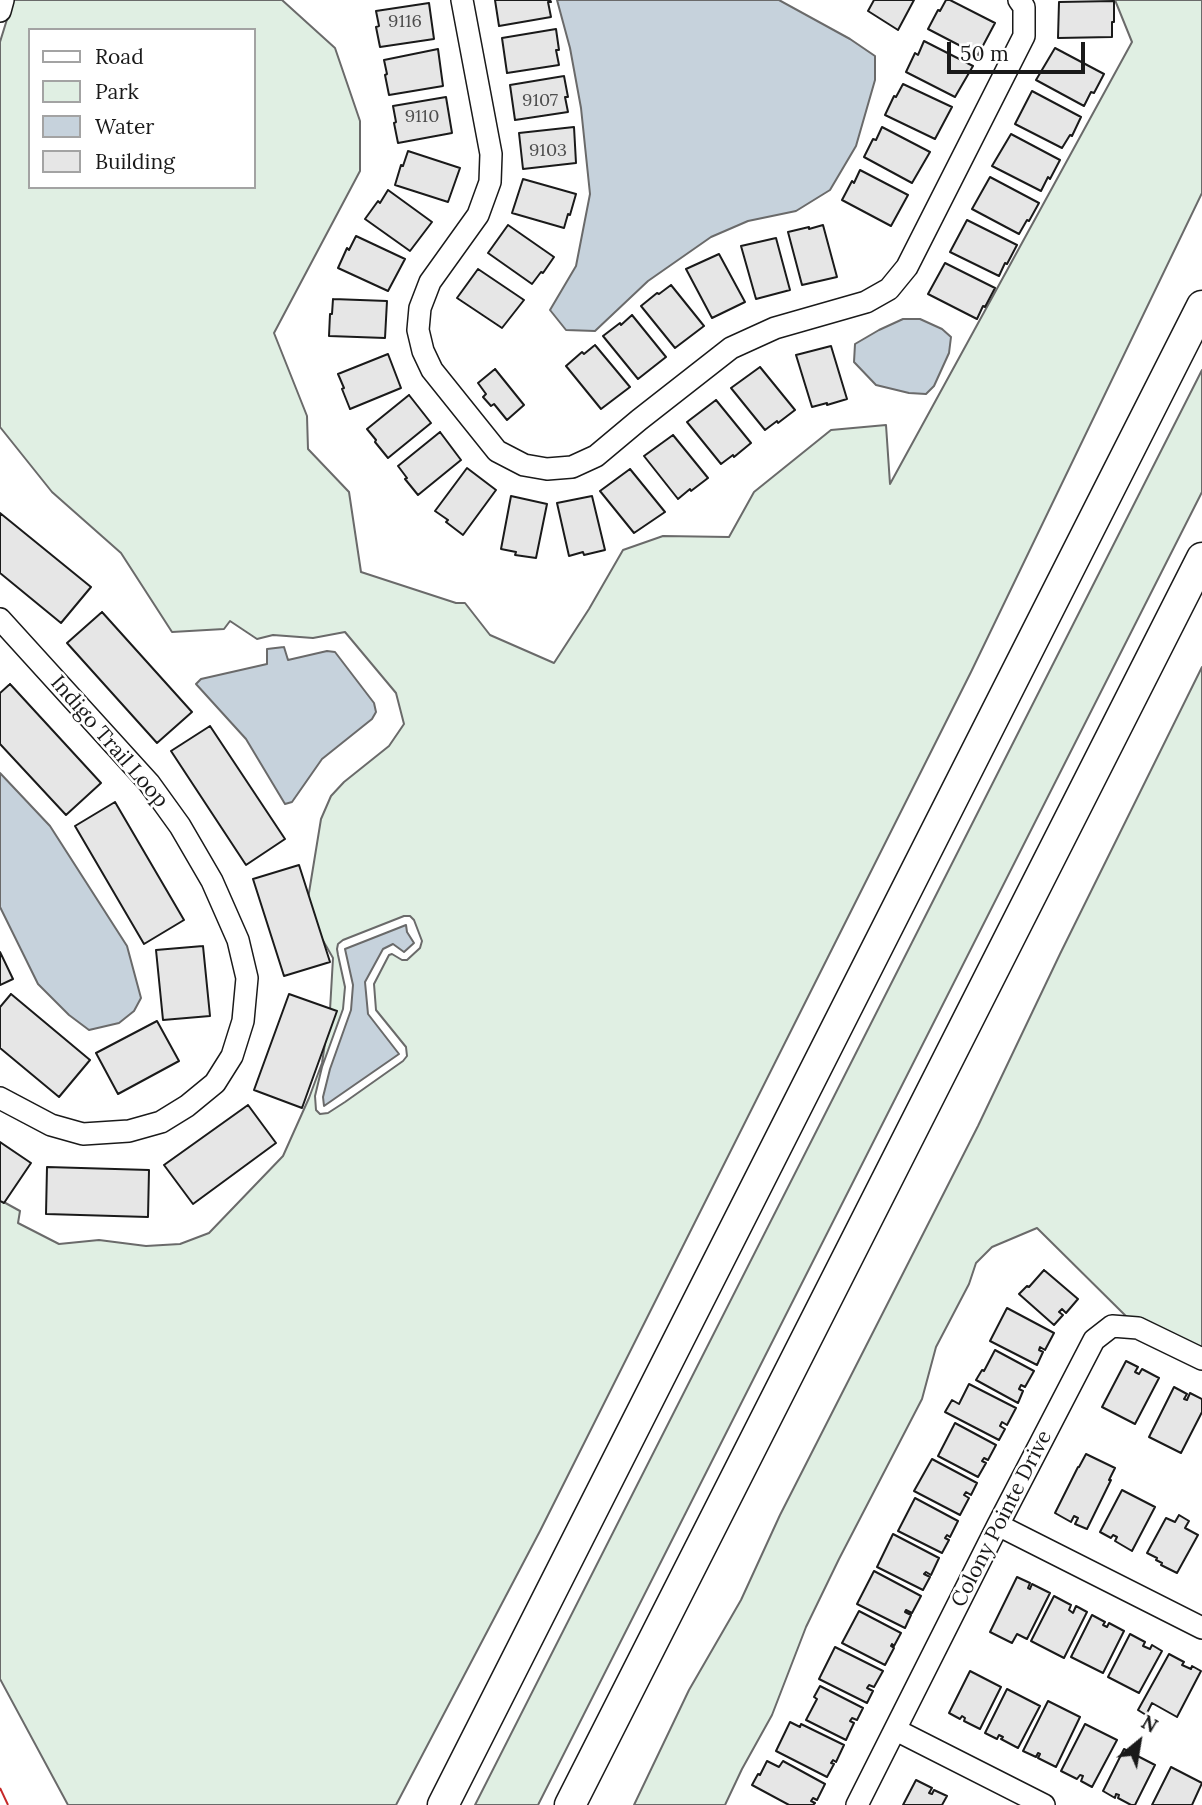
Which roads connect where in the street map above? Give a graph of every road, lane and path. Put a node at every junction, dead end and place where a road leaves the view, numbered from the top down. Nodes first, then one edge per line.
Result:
1 (3, 0) edge
2 (462, 0) edge
3 (1018, 0) edge
4 (0, 10) edge
5 (1202, 306) edge
6 (1202, 558) edge
7 (0, 619) edge
8 (0, 1098) edge
9 (1202, 1359) edge
10 (998, 1525) junction
11 (1202, 1628) edge
12 (896, 1730) junction
13 (443, 1805) edge
14 (570, 1805) edge
15 (857, 1805) edge
16 (1044, 1805) edge

1 - 4 street
2 - 3 street
5 - 13 highway
6 - 14 highway
7 - 8 street, Indigo Trail Loop
9 - 10 street, Colony Pointe Drive
10 - 11 street
10 - 12 street, Colony Pointe Drive
12 - 15 street, Colony Pointe Drive
12 - 16 street

